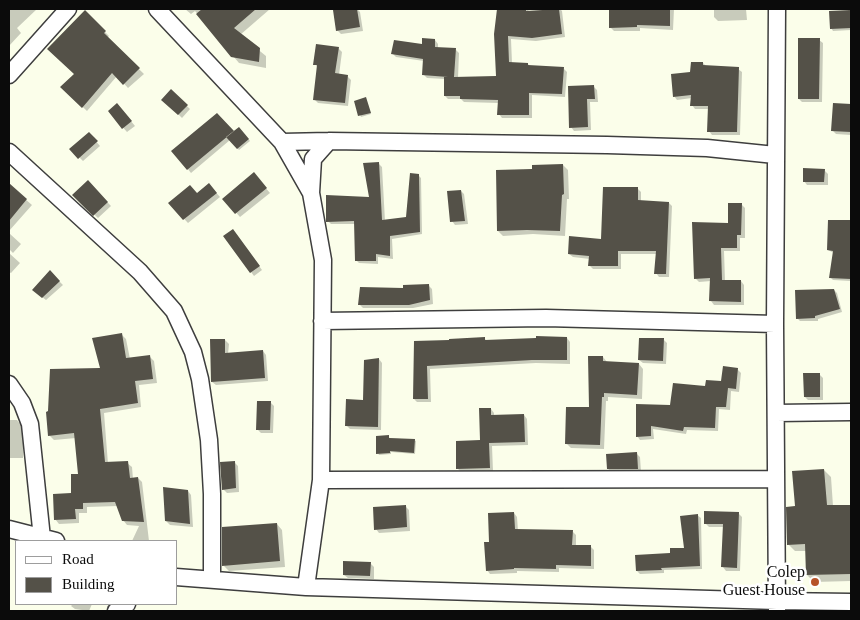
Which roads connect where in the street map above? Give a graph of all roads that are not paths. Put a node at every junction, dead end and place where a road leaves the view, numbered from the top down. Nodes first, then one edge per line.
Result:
1 (68, 9) edge
2 (157, 9) edge
3 (777, 9) edge
4 (9, 75) edge
5 (282, 142) junction
6 (329, 142) junction
7 (9, 152) edge
8 (775, 155) junction
9 (311, 193) junction
10 (322, 321) junction
11 (775, 324) junction
12 (9, 384) edge
13 (851, 412) edge
14 (776, 413) junction
15 (775, 479) junction
16 (320, 480) junction
17 (9, 529) edge
18 (49, 539) edge
19 (178, 577) edge
20 (212, 579) junction
21 (306, 588) junction
22 (851, 602) edge
23 (777, 606) edge

1 - 4 street
2 - 5 street
3 - 8 street
5 - 6 street
5 - 9 street
6 - 8 street
6 - 9 street
7 - 20 street
8 - 11 street
9 - 10 street
10 - 11 street
10 - 16 street
11 - 14 street
12 - 18 street
13 - 14 street
14 - 15 street
15 - 16 street
15 - 23 street
16 - 21 street
17 - 18 street
19 - 20 street
20 - 21 street
21 - 23 street
22 - 23 street

